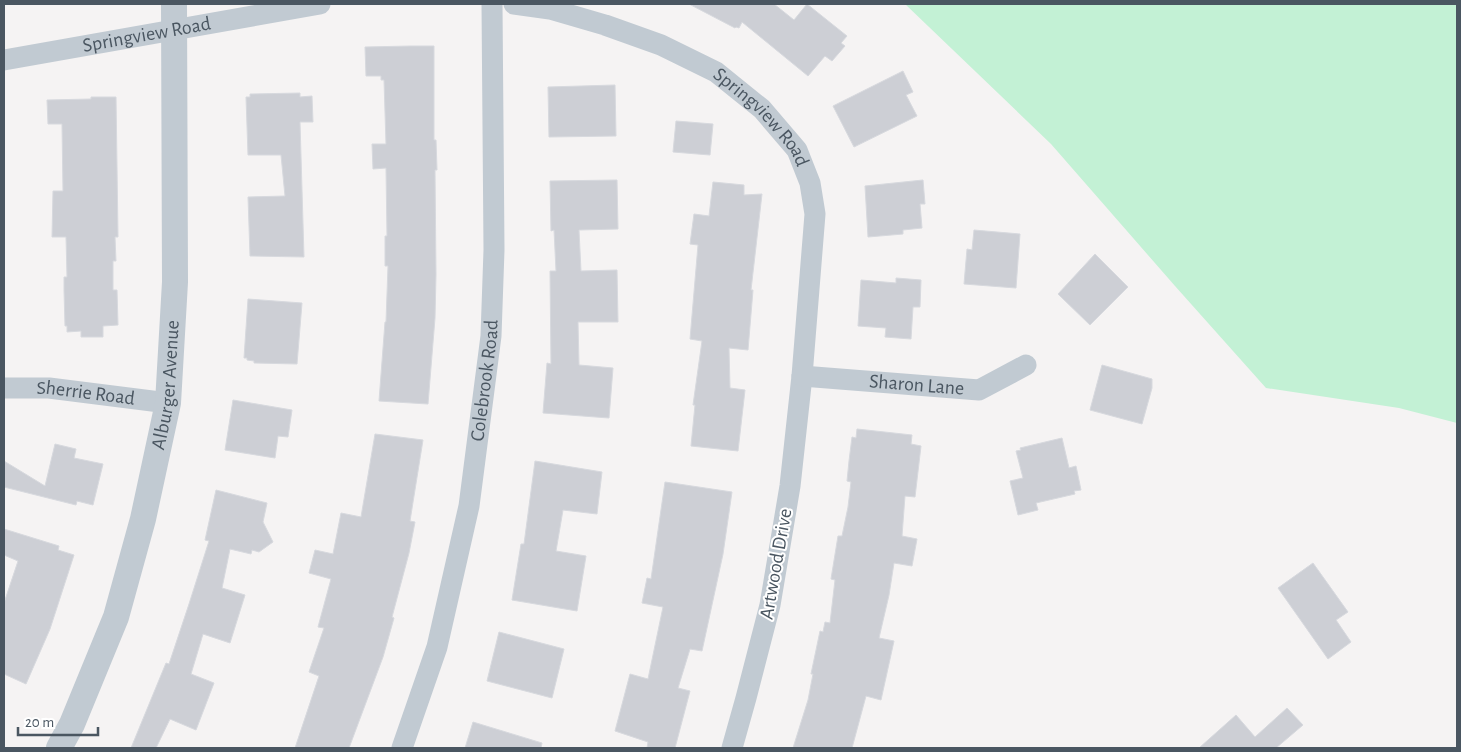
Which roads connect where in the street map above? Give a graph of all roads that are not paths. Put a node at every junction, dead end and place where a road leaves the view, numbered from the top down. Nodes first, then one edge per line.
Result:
1 (174, 4) edge
2 (320, 4) edge
3 (492, 4) edge
4 (514, 4) edge
5 (174, 29) junction
6 (4, 60) edge
7 (1026, 365) dead end
8 (802, 376) junction
9 (4, 388) edge
10 (168, 402) junction
11 (59, 748) edge
12 (402, 748) edge
13 (732, 748) edge

1 - 5 street, Alburger Avenue
2 - 5 street, Springview Road
3 - 12 street, Colebrook Road
4 - 8 street, Springview Road
5 - 6 street, Springview Road
5 - 10 street, Alburger Avenue
7 - 8 street, Sharon Lane
8 - 13 street, Artwood Drive
9 - 10 street, Sherrie Road
10 - 11 street, Alburger Avenue

